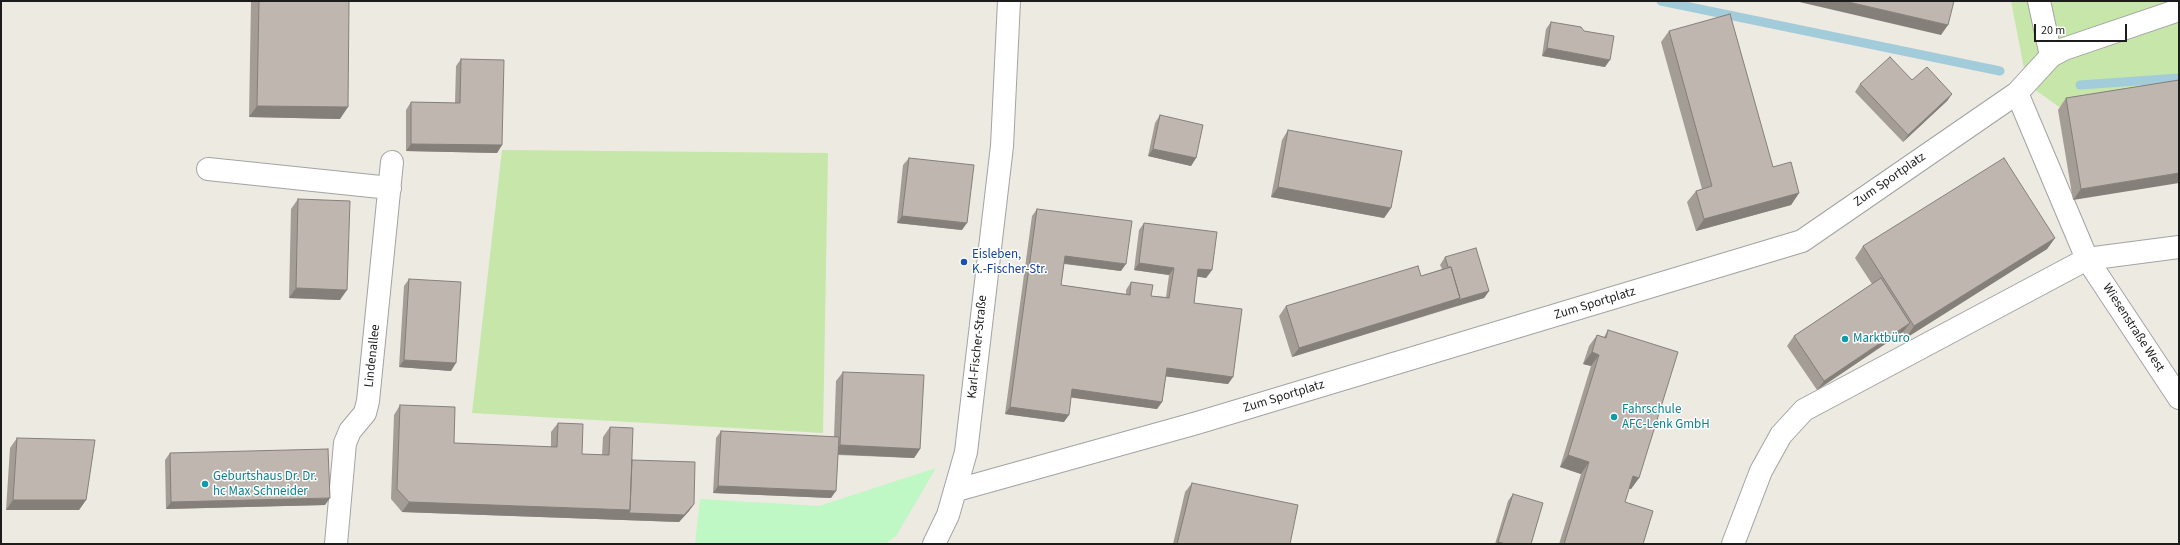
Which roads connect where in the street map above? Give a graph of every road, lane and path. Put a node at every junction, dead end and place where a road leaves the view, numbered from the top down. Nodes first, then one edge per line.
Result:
1 (1009, 1) edge
2 (2039, 1) edge
3 (2179, 10) edge
4 (2049, 58) junction
5 (2017, 93) junction
6 (392, 162) dead end
7 (208, 169) dead end
8 (390, 188) junction
9 (2179, 247) edge
10 (2087, 259) junction
11 (2179, 398) edge
12 (957, 490) junction
13 (336, 544) edge
14 (934, 544) edge
15 (1733, 544) edge

1 - 12 street, Karl-Fischer-Straße
2 - 4 street
3 - 4 street, Zum Sportplatz
4 - 5 street, Zum Sportplatz
5 - 10 street, Wiesenstraße West
5 - 12 street, Zum Sportplatz
6 - 8 street, Lindenallee
7 - 8 street
8 - 13 street, Lindenallee
9 - 10 street
10 - 11 street, Wiesenstraße West
10 - 15 street
12 - 14 street, Karl-Fischer-Straße

